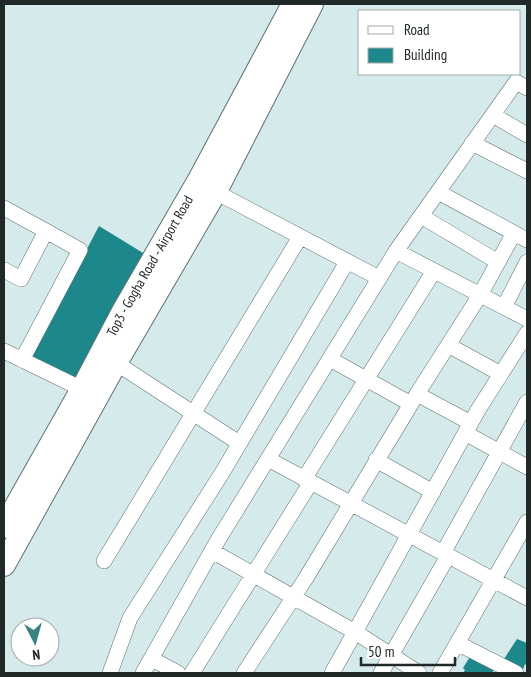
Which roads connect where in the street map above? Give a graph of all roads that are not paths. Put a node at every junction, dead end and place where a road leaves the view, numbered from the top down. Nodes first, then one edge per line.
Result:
1 (293, 4) edge
2 (312, 4) edge
3 (527, 88) edge
4 (492, 115) junction
5 (527, 135) edge
6 (472, 143) junction
7 (527, 171) edge
8 (206, 187) junction
9 (438, 192) junction
10 (4, 208) edge
11 (421, 216) junction
12 (46, 232) junction
13 (514, 233) junction
14 (300, 237) junction
15 (527, 240) edge
16 (396, 251) junction
17 (347, 262) junction
18 (498, 262) junction
19 (527, 262) edge
20 (4, 270) edge
21 (434, 271) junction
22 (379, 278) junction
23 (480, 295) junction
24 (504, 307) junction
25 (527, 319) edge
26 (527, 333) edge
27 (448, 345) junction
28 (4, 351) edge
29 (330, 359) junction
30 (22, 360) junction
31 (116, 363) junction
32 (501, 374) junction
33 (365, 379) junction
34 (89, 395) junction
35 (414, 399) junction
36 (527, 402) edge
37 (193, 412) junction
38 (468, 428) junction
39 (239, 443) junction
40 (498, 452) junction
41 (268, 459) junction
42 (376, 460) junction
43 (527, 467) edge
44 (308, 481) junction
45 (433, 492) junction
46 (349, 503) junction
47 (527, 522) edge
48 (4, 528) edge
49 (410, 535) junction
50 (212, 551) junction
51 (445, 555) junction
52 (104, 561) dead end
53 (4, 565) edge
54 (252, 574) junction
55 (493, 580) junction
56 (293, 597) junction
57 (527, 598) edge
58 (355, 632) junction
59 (457, 643) junction
60 (391, 655) junction
61 (152, 659) junction
62 (110, 673) edge
63 (143, 673) edge
64 (178, 673) edge
65 (192, 673) edge
66 (244, 673) edge
67 (332, 673) edge
68 (381, 673) edge
69 (419, 673) edge
70 (440, 673) edge
71 (516, 673) edge

1 - 8 main road, Top3 - Gogha Road - Airport Road
2 - 8 main road
3 - 4 street
4 - 5 street
4 - 6 street
6 - 7 street
6 - 9 street
8 - 14 street
8 - 31 main road
8 - 34 main road, Top3 - Gogha Road - Airport Road
9 - 11 street
9 - 13 street
10 - 12 street
11 - 16 street
11 - 18 street
12 - 20 street
12 - 30 street
13 - 15 street
13 - 18 street
14 - 17 street
14 - 37 street
16 - 21 street
16 - 22 street
17 - 22 street
17 - 39 street
18 - 23 street
19 - 24 street
21 - 23 street
21 - 33 street
22 - 29 street
23 - 24 street
23 - 27 street
24 - 25 street
26 - 32 street
27 - 32 street
27 - 35 street
28 - 30 street
29 - 33 street
29 - 41 street
30 - 34 street
31 - 34 main road
31 - 37 street
32 - 38 street
33 - 35 street
33 - 44 street
34 - 48 main road, Top3 - Gogha Road - Airport Road
34 - 53 main road
35 - 38 street
35 - 42 street
36 - 40 street
37 - 39 street
37 - 52 street
38 - 40 street
38 - 45 street
39 - 62 street
40 - 43 street
40 - 51 street
41 - 44 street
41 - 50 street
42 - 45 street
42 - 46 street
44 - 46 street
44 - 54 street
45 - 49 street
46 - 49 street
46 - 56 street
47 - 55 street
49 - 51 street
49 - 58 street
50 - 54 street
50 - 61 street
51 - 55 street
51 - 60 street
54 - 56 street
54 - 65 street
55 - 57 street
55 - 59 street
56 - 58 street
56 - 66 street
58 - 60 street
58 - 67 street
59 - 70 street
59 - 71 street
60 - 68 street
60 - 69 street
61 - 63 street
61 - 64 street

